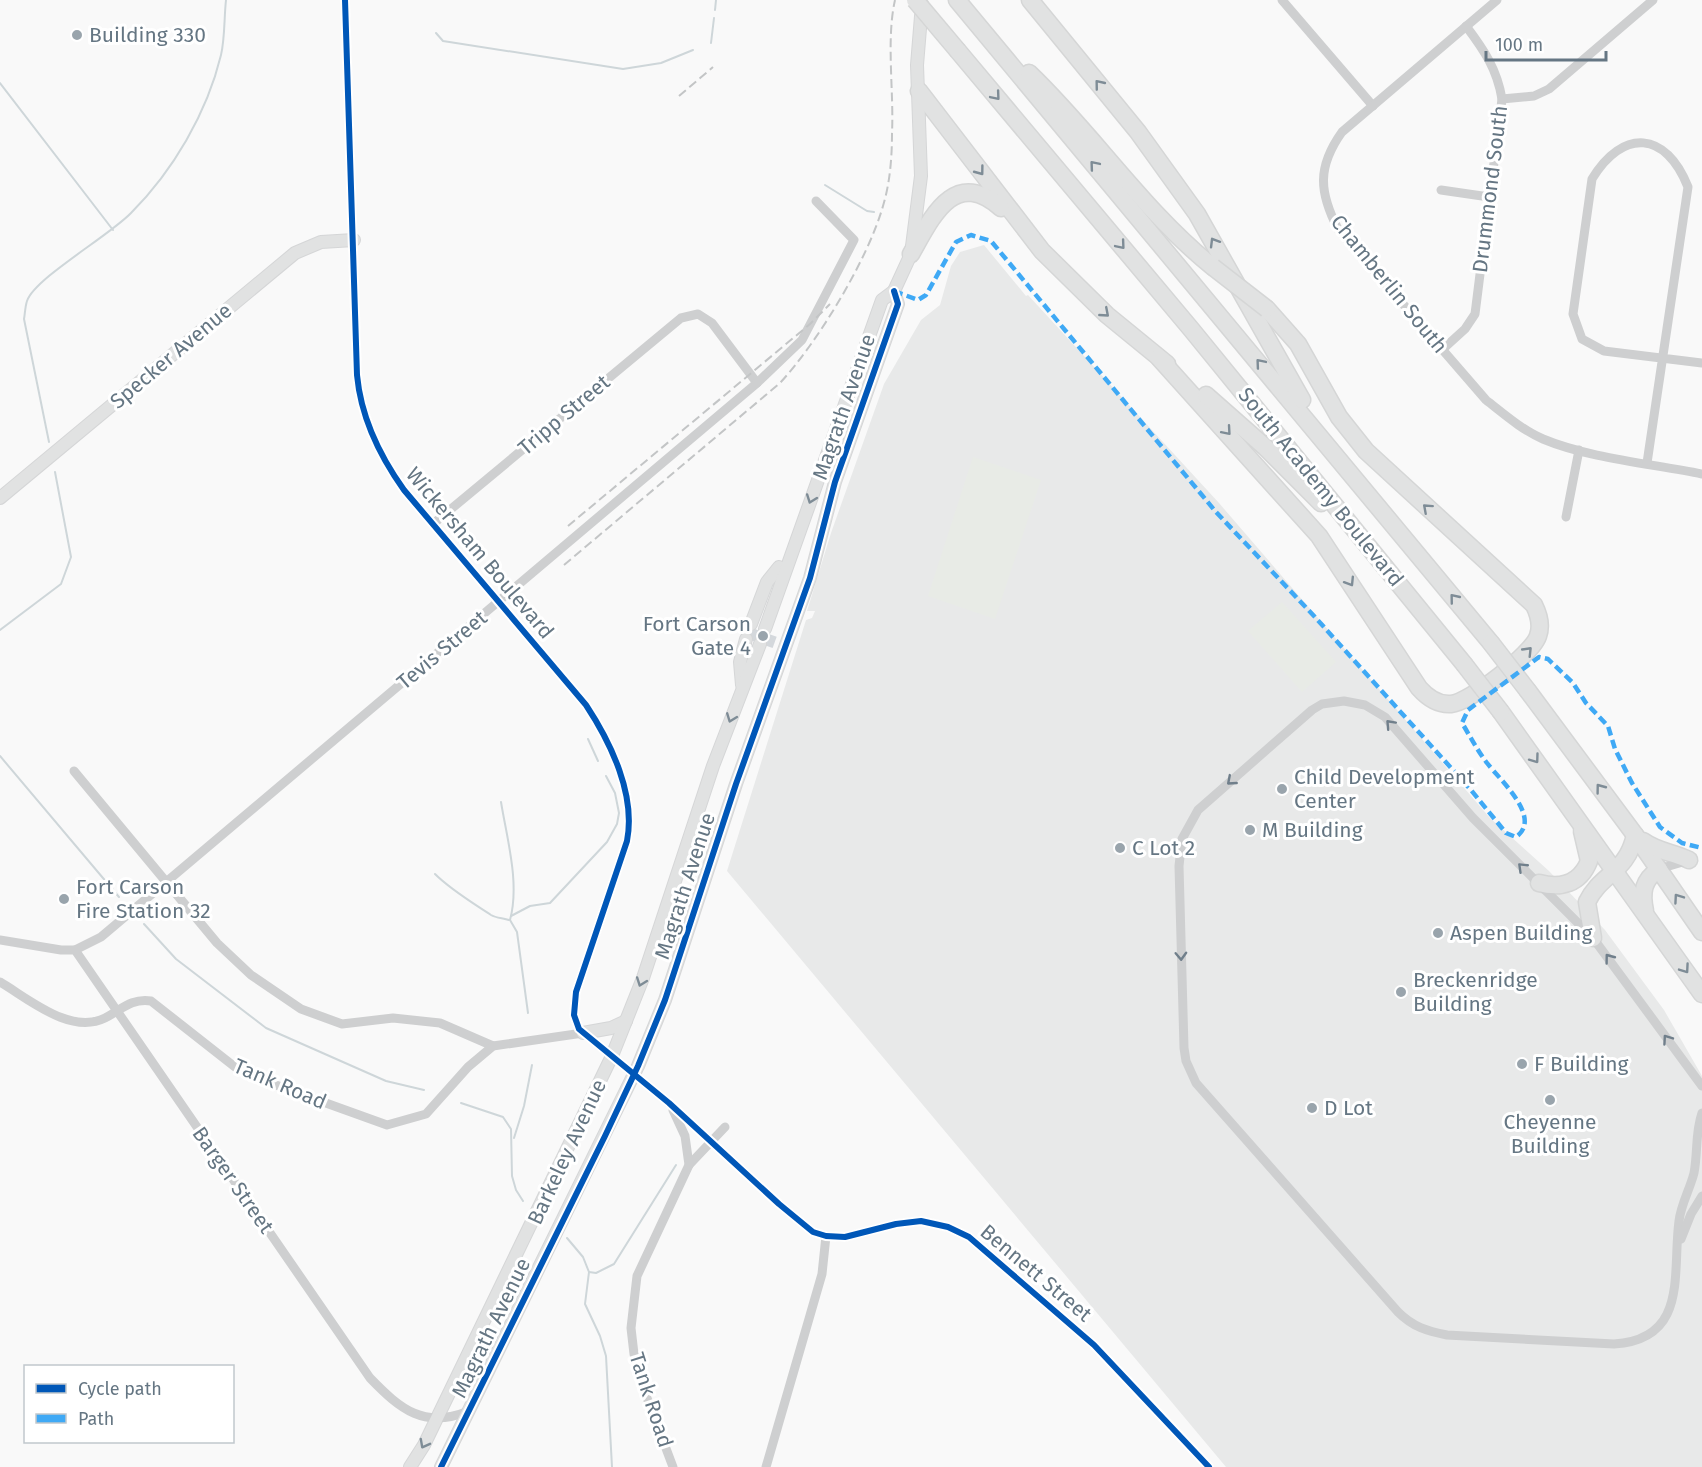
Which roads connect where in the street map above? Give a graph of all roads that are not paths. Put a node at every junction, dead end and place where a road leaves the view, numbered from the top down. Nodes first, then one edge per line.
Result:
1 (345, 0) edge
2 (915, 0) edge
3 (922, 0) edge
4 (957, 0) edge
5 (1030, 0) edge
6 (1297, 0) edge
7 (1497, 0) edge
8 (1653, 0) edge
9 (1285, 4) edge
10 (972, 18) junction
11 (1466, 26) junction
12 (919, 91) junction
13 (1502, 99) junction
14 (1373, 106) junction
15 (1441, 189) dead end
16 (1490, 197) junction
17 (816, 201) dead end
18 (1021, 226) junction
19 (354, 240) junction
20 (911, 254) junction
21 (894, 291) junction
22 (1443, 350) junction
23 (1159, 358) junction
24 (1663, 359) junction
25 (1702, 363) edge
26 (758, 383) junction
27 (1579, 450) junction
28 (1647, 463) junction
29 (1352, 472) junction
30 (1702, 474) edge
31 (0, 498) edge
32 (1566, 517) dead end
33 (433, 524) junction
34 (793, 551) junction
35 (1400, 584) junction
36 (499, 603) junction
37 (743, 689) junction
38 (74, 771) dead end
39 (1577, 816) junction
40 (1635, 835) junction
41 (1695, 860) edge
42 (1659, 869) junction
43 (1617, 871) junction
44 (165, 882) junction
45 (1539, 883) junction
46 (1591, 894) junction
47 (1641, 905) junction
48 (1702, 932) edge
49 (1593, 938) junction
50 (0, 940) edge
51 (75, 950) junction
52 (0, 982) edge
53 (1702, 994) edge
54 (117, 1011) junction
55 (626, 1021) junction
56 (583, 1033) junction
57 (493, 1046) junction
58 (612, 1056) junction
59 (634, 1074) junction
60 (1702, 1086) edge
61 (669, 1103) junction
62 (1702, 1113) edge
63 (725, 1127) dead end
64 (711, 1142) junction
65 (689, 1165) junction
66 (1702, 1196) edge
67 (826, 1236) junction
68 (1678, 1250) junction
69 (469, 1412) junction
70 (436, 1420) junction
71 (410, 1467) edge
72 (441, 1467) edge
73 (673, 1467) edge
74 (766, 1467) edge
75 (1209, 1467) edge

1 - 19 street, Wickersham Boulevard
2 -> 35 highway, South Academy Boulevard, bridge
3 - 12 main road, Magrath Avenue
4 - 10 highway, South Academy Boulevard
29 -> 5 highway
6 - 9 street
7 - 11 street, Chamberlin South
8 - 13 street
9 - 14 street
23 -> 10 highway, bridge
29 -> 10 highway, South Academy Boulevard
11 - 13 street, Drummond South
11 - 14 street, Chamberlin South
12 -> 18 highway
12 - 20 main road, Magrath Avenue
13 - 16 street, Drummond South
14 - 22 street, Chamberlin South
15 - 16 street
16 - 22 street, Drummond South
17 - 26 street, Tevis Street
18 - 20 highway
18 -> 23 highway
19 - 31 main road, Specker Avenue
19 - 33 street, Wickersham Boulevard
20 - 21 main road, Magrath Avenue
21 -> 34 main road
21 - 59 main road, Magrath Avenue
22 - 27 street, Chamberlin South
23 - 35 highway
24 - 24 street
24 - 25 street
24 - 28 street
26 - 33 street, Tripp Street
26 - 36 street, Tevis Street
27 - 28 street, Chamberlin South
27 - 32 street
28 - 30 street, Chamberlin South
40 -> 29 highway, South Academy Boulevard, bridge
33 - 36 street, Wickersham Boulevard
34 - 34 main road
35 -> 39 highway, South Academy Boulevard, bridge
36 - 44 street, Tevis Street
36 - 56 street, Wickersham Boulevard
37 - 37 main road, Barkeley Avenue
37 -> 55 main road, Barkeley Avenue
38 - 44 street
39 - 43 highway, South Academy Boulevard
39 - 45 highway
40 - 41 highway
40 - 42 highway, South Academy Boulevard
40 - 43 highway
41 - 42 street
42 - 47 highway
48 -> 42 highway, South Academy Boulevard
43 - 46 highway
43 - 47 highway, South Academy Boulevard
44 - 51 street, Tevis Street
44 - 57 street
45 - 49 street
45 -> 68 street
46 - 47 highway
46 - 49 highway
47 -> 53 highway, South Academy Boulevard
60 -> 49 street
50 - 51 street
51 - 54 street, Barger Street
52 - 54 street, Tank Road
54 - 57 street, Tank Road
54 - 70 street, Barger Street
55 - 56 main road
55 - 58 main road, Barkeley Avenue
56 - 57 street
56 - 58 street
58 - 59 street
58 - 70 main road, Barkeley Avenue
59 - 61 street
59 - 69 main road, Magrath Avenue
61 - 64 street
61 - 65 street
62 - 68 street
63 - 64 street, Tank Road
64 - 65 street, Tank Road
64 - 67 street
65 - 73 street, Tank Road
66 - 68 street
67 - 74 street
67 - 75 street, Bennett Street
69 - 70 street
69 - 72 main road, Magrath Avenue
70 -> 71 main road, Barkeley Avenue

